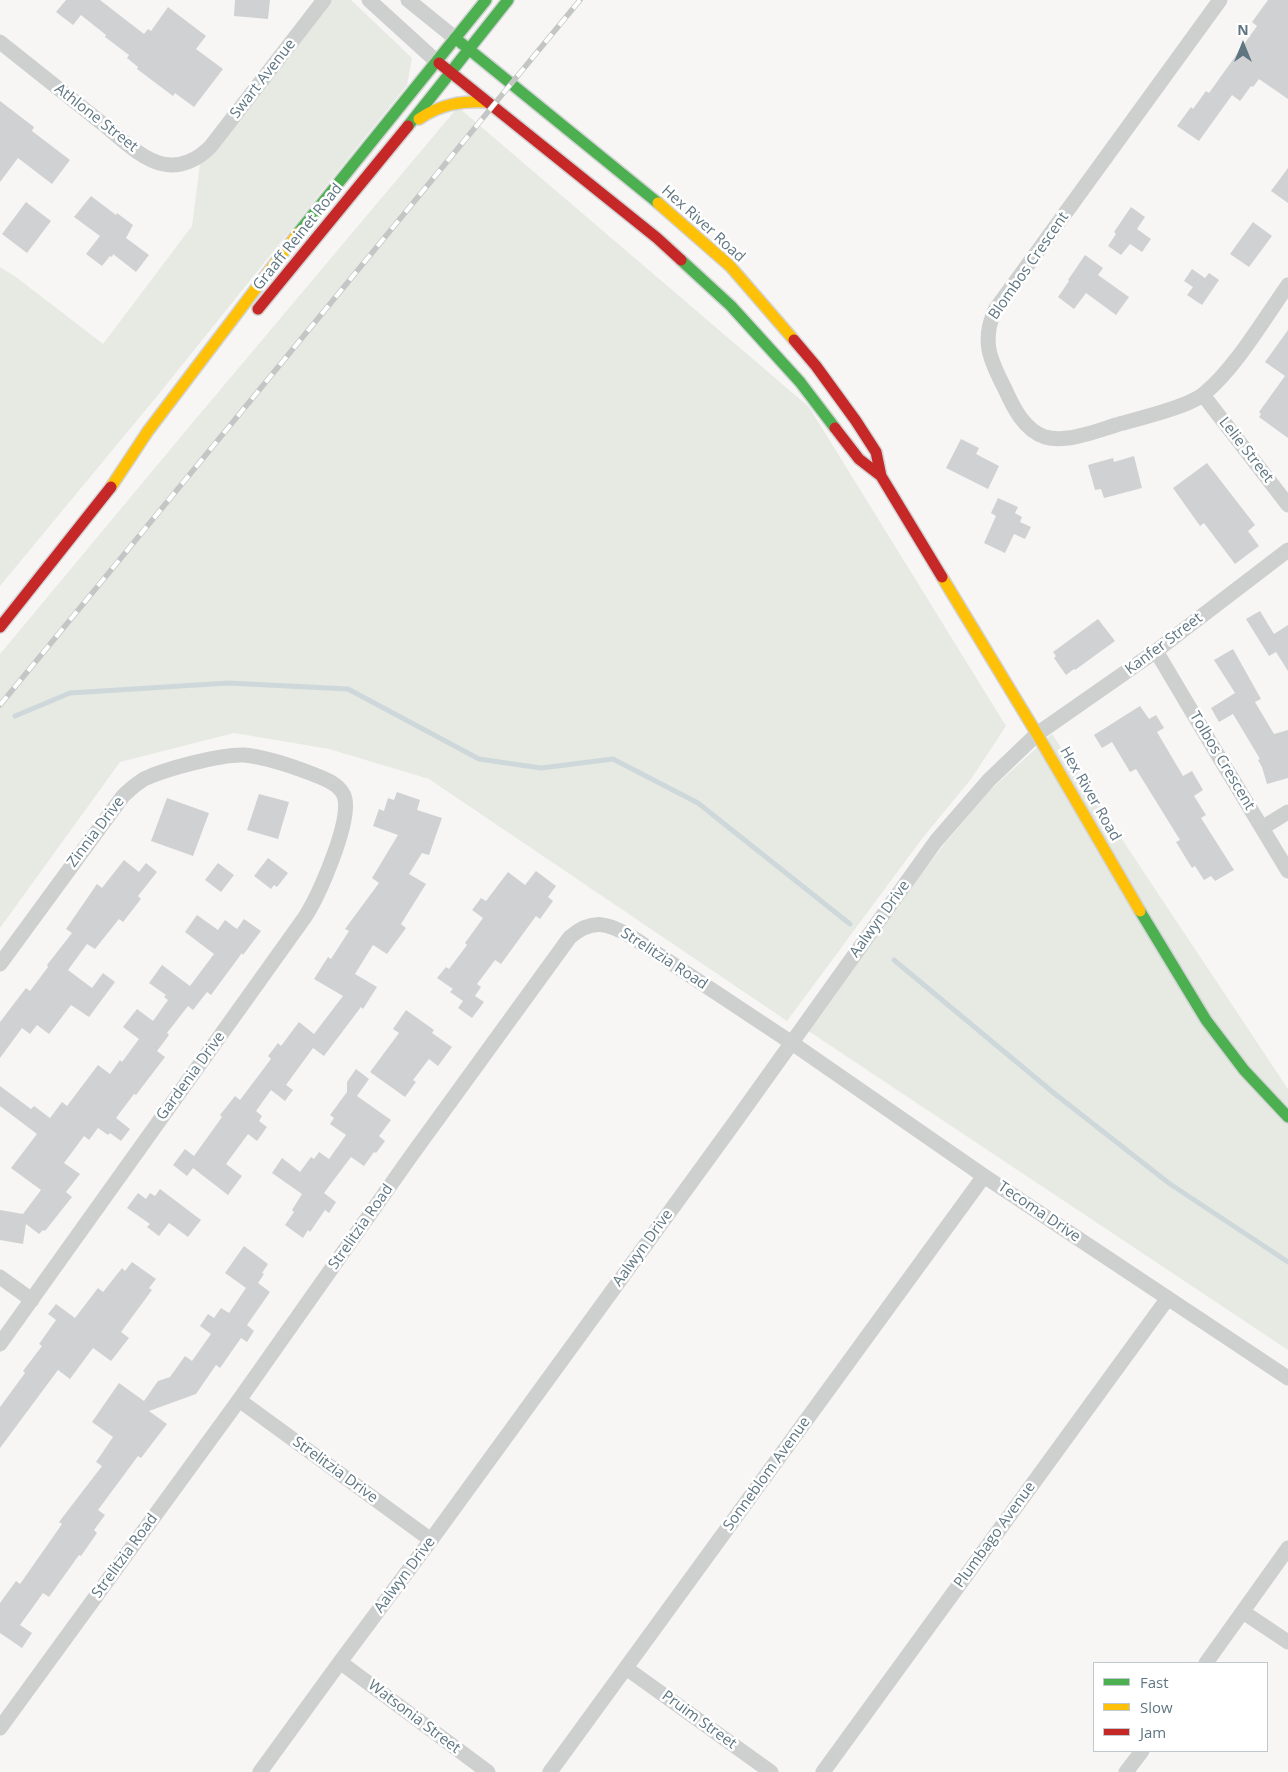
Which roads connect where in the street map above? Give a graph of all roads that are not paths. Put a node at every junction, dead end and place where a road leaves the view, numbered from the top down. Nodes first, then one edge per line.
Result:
1 (324, 0) edge
2 (369, 0) edge
3 (408, 0) edge
4 (486, 0) edge
5 (508, 0) edge
6 (516, 0) edge
7 (1220, 0) edge
8 (493, 36) dead end
9 (454, 38) junction
10 (0, 42) edge
11 (468, 49) junction
12 (494, 56) dead end
13 (436, 61) junction
14 (450, 72) junction
15 (502, 77) junction
16 (487, 102) junction
17 (407, 128) junction
18 (202, 156) joint
19 (1288, 285) edge
20 (253, 315) dead end
21 (197, 385) dead end
22 (1203, 395) junction
23 (881, 476) junction
24 (109, 490) junction
25 (1288, 505) edge
26 (1288, 550) edge
27 (0, 627) edge
28 (1156, 650) junction
29 (1037, 734) junction
30 (343, 793) joint
31 (1288, 812) edge
32 (1262, 828) junction
33 (1288, 871) edge
34 (0, 964) edge
35 (792, 1043) junction
36 (1288, 1117) edge
37 (984, 1176) junction
38 (0, 1277) edge
39 (1168, 1298) junction
40 (32, 1300) junction
41 (0, 1344) edge
42 (1288, 1378) edge
43 (239, 1400) junction
44 (432, 1540) junction
45 (1288, 1548) edge
46 (1243, 1612) junction
47 (1288, 1642) edge
48 (340, 1662) junction
49 (1207, 1662) edge
50 (626, 1668) junction
51 (0, 1728) edge
52 (1141, 1752) edge
53 (260, 1772) edge
54 (488, 1772) edge
55 (550, 1772) edge
56 (771, 1772) edge
57 (822, 1772) edge
58 (1126, 1772) edge

1 - 18 street, Swart Avenue
2 - 13 street
3 - 9 street
4 - 9 street, Graaff Reinet Road
5 - 11 street, Graaff Reinet Road
6 - 8 street
7 - 22 street, Blombos Crescent
9 - 11 street, Hex River Road
9 - 13 street, Graaff Reinet Road
10 - 18 street, Athlone Street
11 - 14 street, Graaff Reinet Road
11 - 15 street, Hex River Road
12 - 15 street
13 - 14 street, Hex River Road
13 - 24 street, Graaff Reinet Road
14 - 16 street, Hex River Road
14 - 17 street, Graaff Reinet Road
15 - 23 street, Hex River Road
16 - 17 street
16 - 23 street, Hex River Road
17 - 20 street, Graaff Reinet Road
19 - 22 street, Blombos Crescent
21 - 24 street, Graaff Reinet Road
22 - 25 street, Lelie Street
23 - 29 street, Hex River Road
24 - 27 street, Graaff Reinet Road
26 - 28 street, Kanfer Street
28 - 29 street, Kanfer Street
28 - 32 street, Tolbos Crescent
29 - 35 street, Aalwyn Drive
29 - 36 street, Hex River Road
30 - 34 street, Zinnia Drive
30 - 40 street, Gardenia Drive
31 - 32 street
32 - 33 street, Tolbos Crescent
35 - 37 street, Tecoma Drive
35 - 43 street, Strelitzia Road
35 - 44 street, Aalwyn Drive
37 - 39 street, Tecoma Drive
37 - 50 street, Sonneblom Avenue
38 - 40 street
39 - 42 street, Tecoma Drive
39 - 57 street, Plumbago Avenue
40 - 41 street, Gardenia Drive
43 - 44 street, Strelitzia Drive
43 - 51 street, Strelitzia Road
44 - 48 street, Aalwyn Drive
45 - 46 street
46 - 47 street
46 - 49 street
48 - 53 street, Aalwyn Drive
48 - 54 street, Watsonia Street
50 - 55 street, Sonneblom Avenue
50 - 56 street, Pruim Street
52 - 58 street

